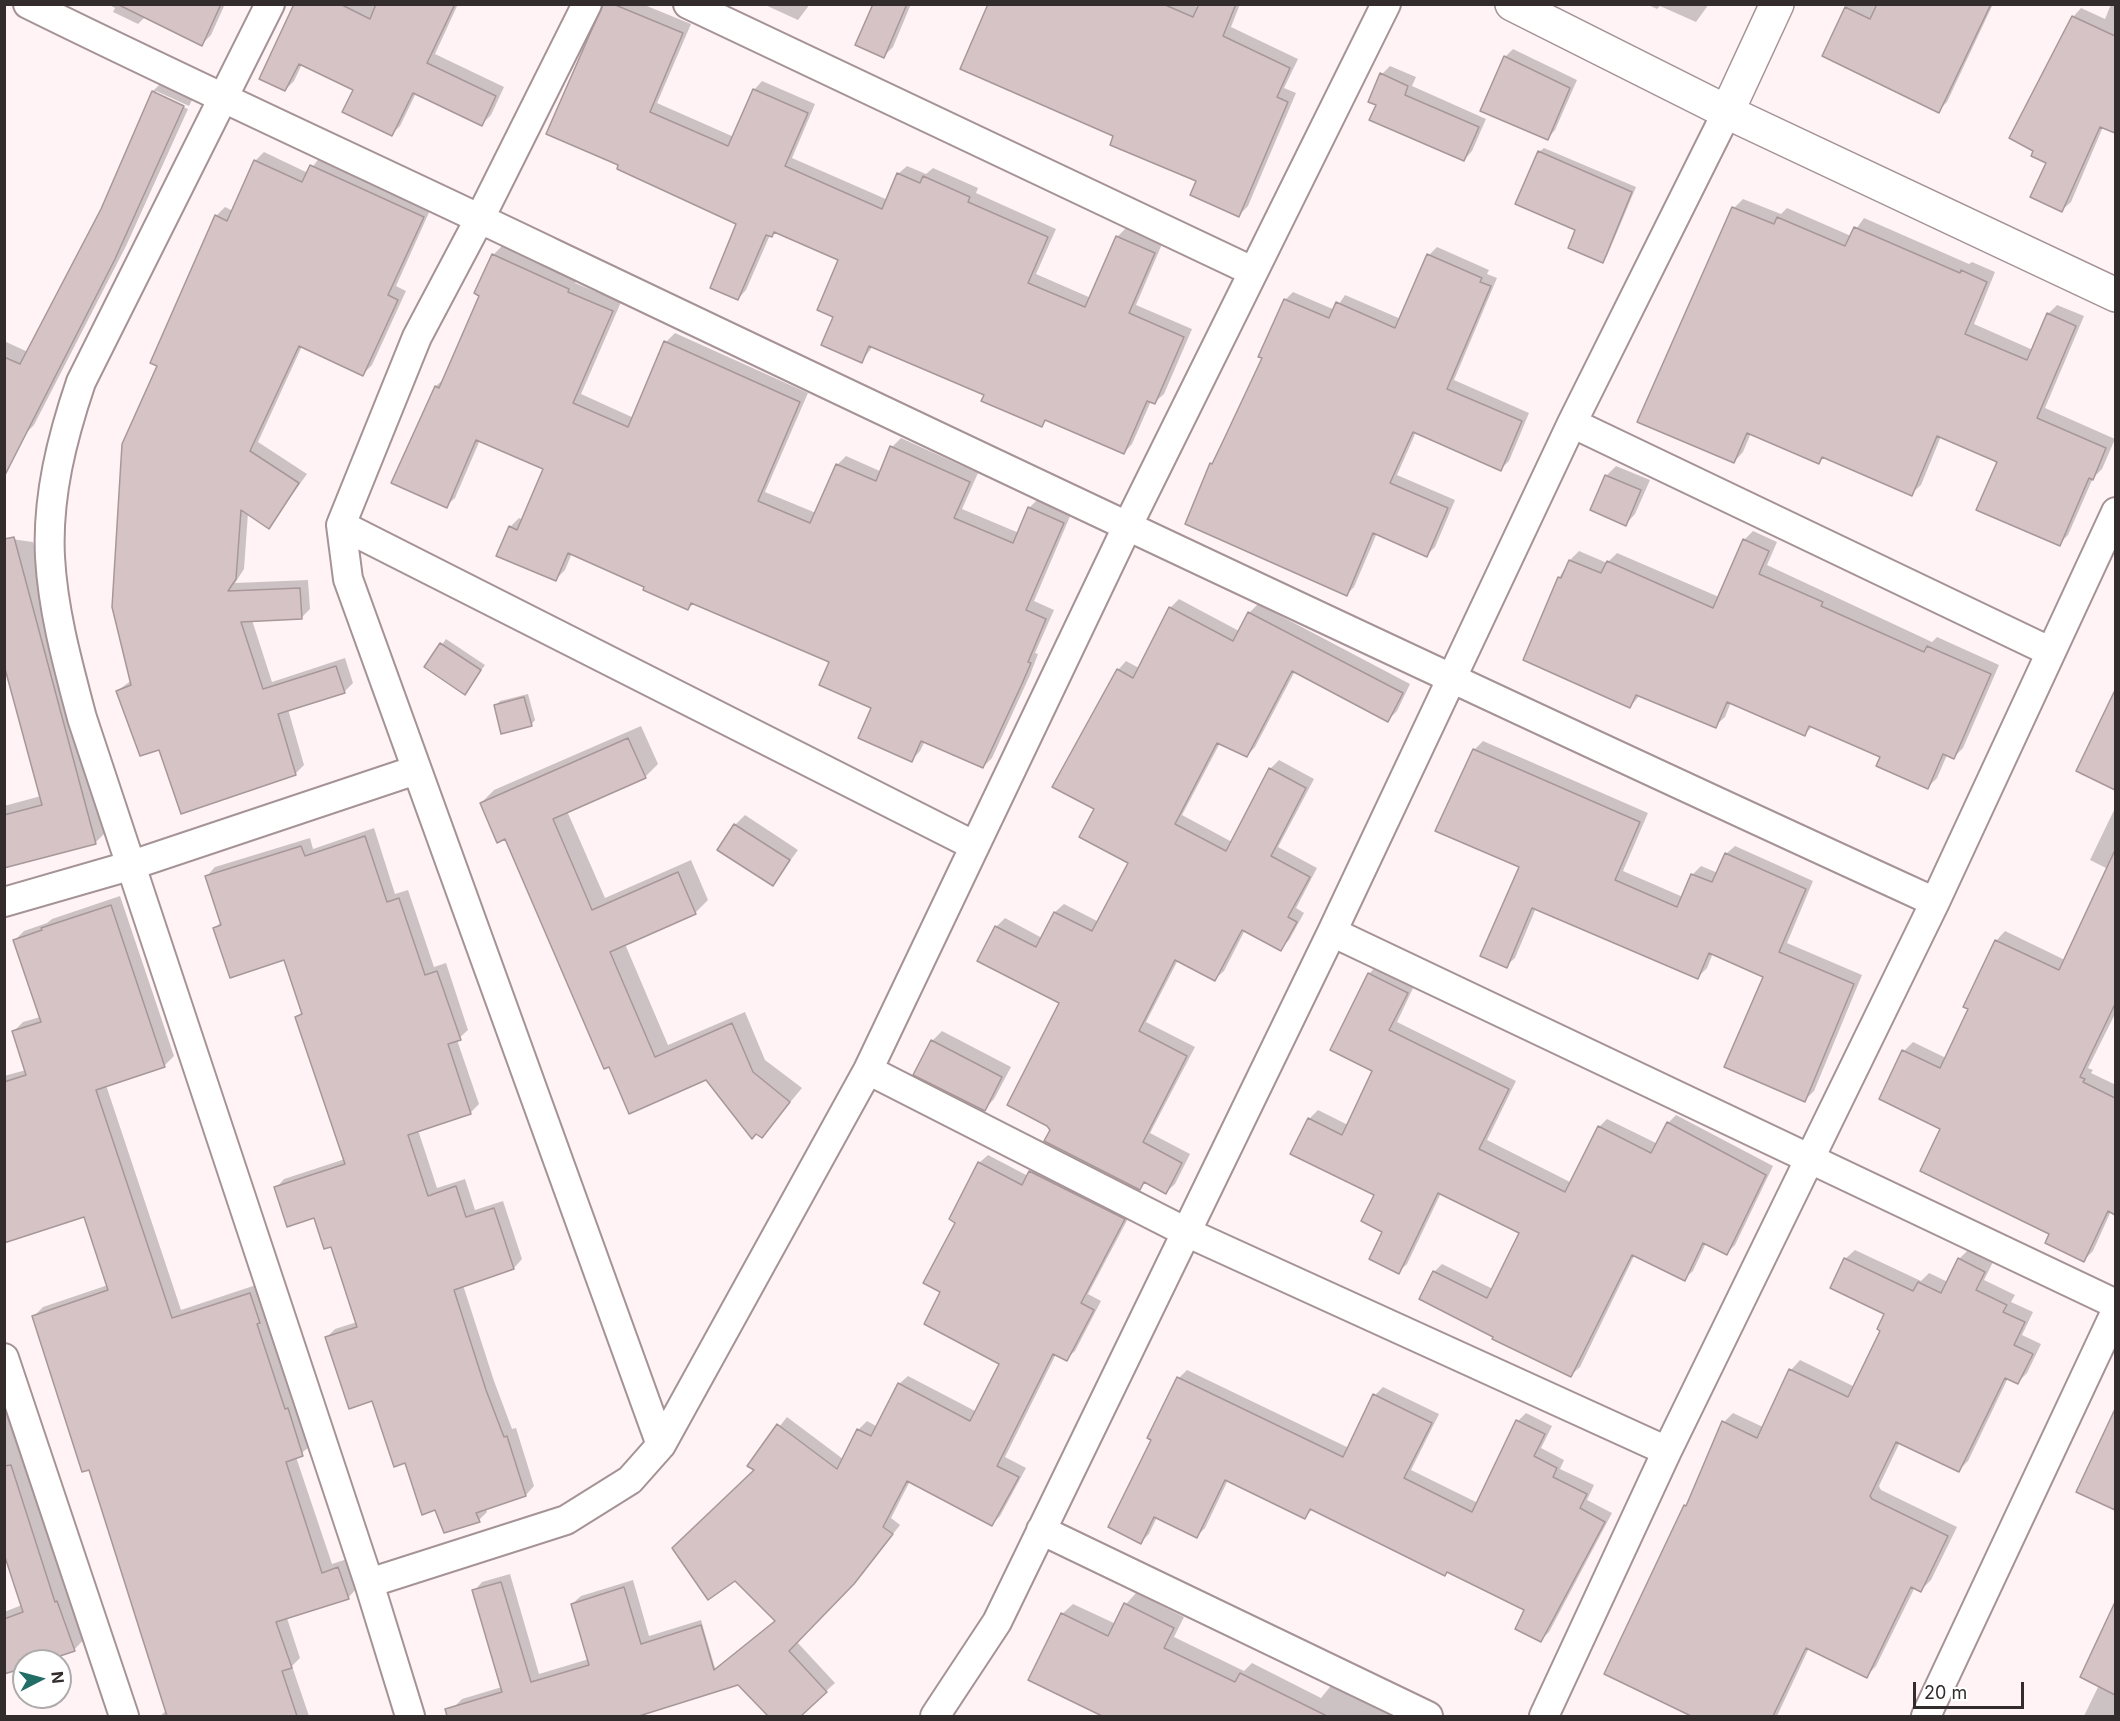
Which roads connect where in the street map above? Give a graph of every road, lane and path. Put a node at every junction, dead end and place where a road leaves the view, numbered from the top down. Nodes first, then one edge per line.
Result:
1 (28, 4) edge
2 (270, 4) edge
3 (587, 4) edge
4 (688, 4) edge
5 (1386, 4) edge
6 (1512, 4) edge
7 (1777, 4) edge
8 (224, 101) junction
9 (1727, 111) junction
10 (480, 218) junction
11 (1252, 271) junction
12 (2115, 295) edge
13 (1572, 423) junction
14 (2115, 512) edge
15 (341, 525) junction
16 (1127, 527) junction
17 (2049, 651) junction
18 (1452, 681) junction
19 (416, 770) junction
20 (975, 846) junction
21 (129, 866) junction
22 (4, 902) edge
23 (1935, 902) junction
24 (1332, 932) junction
25 (868, 1070) junction
26 (1808, 1160) junction
27 (1186, 1232) junction
28 (2115, 1304) edge
29 (2115, 1311) edge
30 (4, 1358) edge
31 (661, 1445) junction
32 (1666, 1451) junction
33 (1041, 1530) junction
34 (369, 1583) junction
35 (948, 1710) edge
36 (124, 1716) edge
37 (410, 1716) edge
38 (1428, 1716) edge
39 (1544, 1716) edge
40 (1926, 1716) edge

1 - 8 street
2 - 8 street
3 - 10 street
4 - 11 street
5 - 11 street
6 - 9 street
7 - 9 street
8 - 10 street
8 - 21 street
9 - 12 street
9 - 13 street
10 - 15 street
10 - 16 street
11 - 16 street
13 - 17 street
13 - 18 street
14 - 17 street
15 - 19 street
15 - 20 street
16 - 18 street
16 - 20 street
17 - 23 street
18 - 23 street
18 - 24 street
19 - 21 street
19 - 31 street
20 - 25 street
21 - 22 street
21 - 34 street
23 - 26 street
24 - 26 street
24 - 27 street
25 - 27 street
25 - 31 street
26 - 28 street
26 - 32 street
27 - 32 street
27 - 33 street
29 - 40 street
30 - 36 street
31 - 34 street
32 - 39 street
33 - 35 street
33 - 38 street
34 - 37 street

